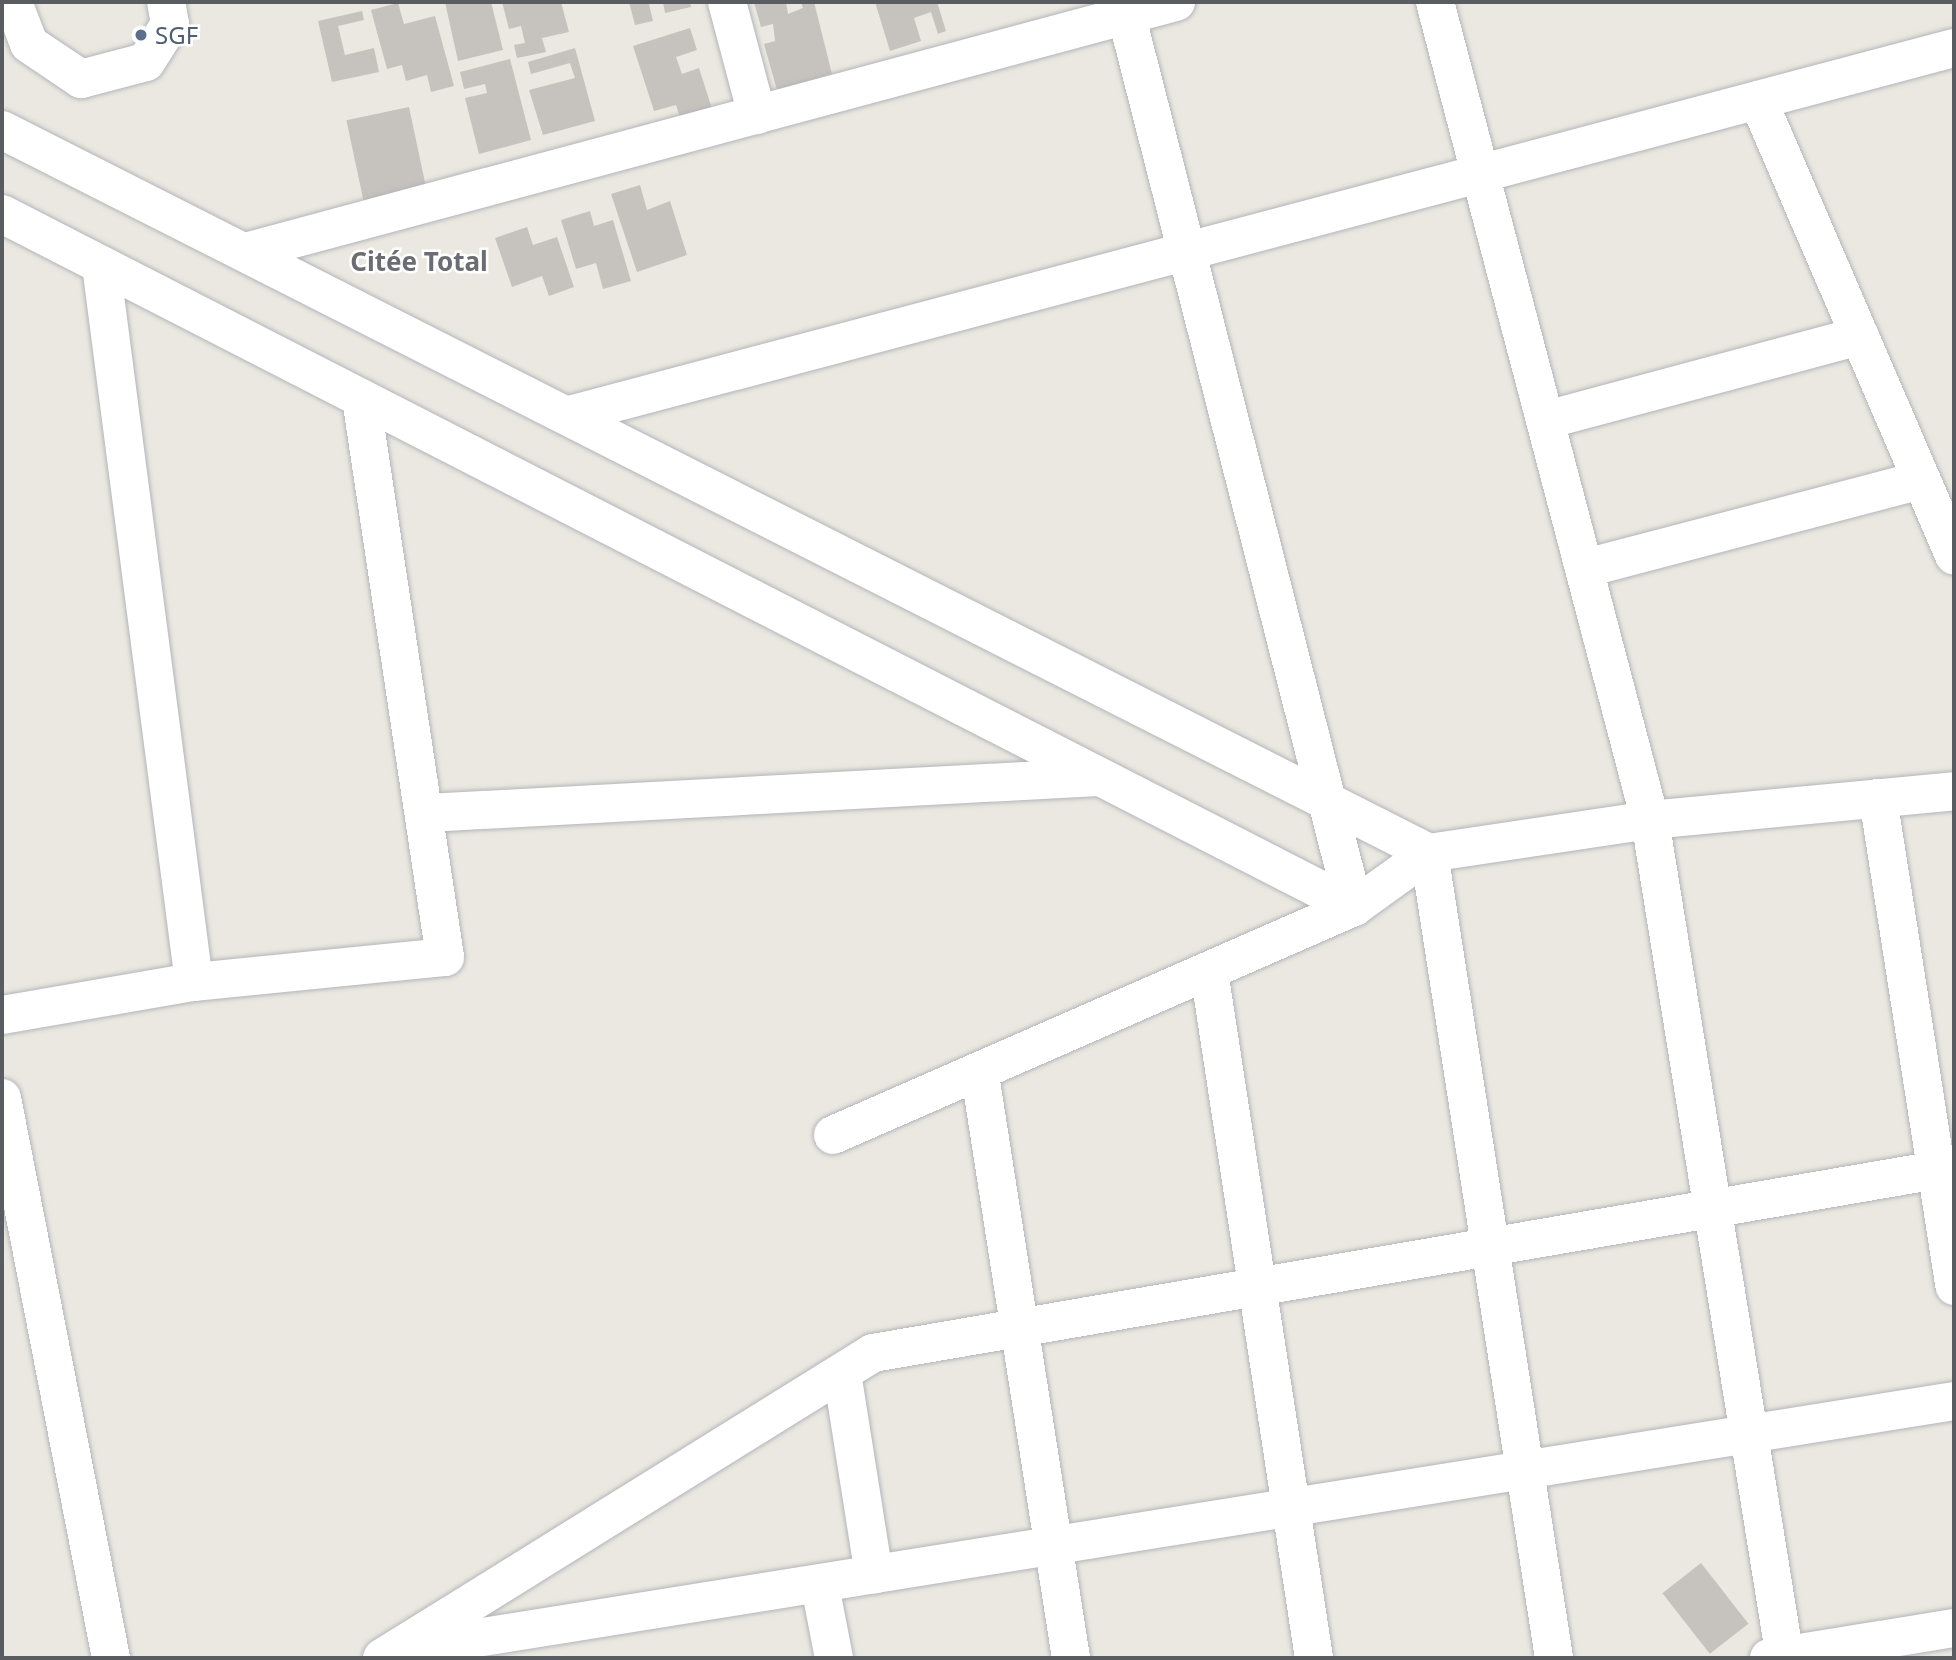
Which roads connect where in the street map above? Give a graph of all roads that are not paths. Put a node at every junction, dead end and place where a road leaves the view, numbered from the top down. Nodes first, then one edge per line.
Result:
1 (13, 2) edge
2 (166, 2) edge
3 (727, 2) edge
4 (1176, 2) edge
5 (1435, 2) edge
6 (1124, 8) edge
7 (1954, 48) edge
8 (1758, 100) junction
9 (757, 115) junction
10 (2, 130) edge
11 (1481, 173) junction
12 (2, 214) edge
13 (1186, 251) junction
14 (245, 252) junction
15 (100, 265) junction
16 (1860, 336) junction
17 (361, 398) junction
18 (569, 415) junction
19 (1546, 420) junction
20 (1922, 480) junction
21 (1954, 556) edge
22 (1586, 568) junction
23 (1100, 777) junction
24 (1954, 791) edge
25 (1878, 798) junction
26 (1328, 807) junction
27 (426, 813) junction
28 (1650, 820) junction
29 (1429, 853) junction
30 (1354, 907) junction
31 (1209, 971) junction
32 (194, 982) junction
33 (2, 1015) edge
34 (980, 1075) junction
35 (2, 1098) edge
36 (833, 1135) dead end
37 (1945, 1169) edge
38 (1713, 1209) junction
39 (1490, 1247) junction
40 (1954, 1286) edge
41 (1257, 1287) junction
42 (1024, 1328) junction
43 (842, 1373) junction
44 (1954, 1401) edge
45 (1749, 1434) junction
46 (1524, 1470) junction
47 (1291, 1507) junction
48 (1057, 1546) junction
49 (874, 1574) junction
50 (820, 1586) junction
51 (1954, 1628) edge
52 (522, 1645) edge
53 (390, 1655) edge
54 (1779, 1657) edge
55 (111, 1658) edge
56 (834, 1658) edge
57 (1071, 1658) edge
58 (1314, 1658) edge
59 (1554, 1658) edge

1 - 2 street
3 - 9 street
4 - 6 street
5 - 11 street
6 - 9 street
6 - 13 street
7 - 8 street
8 - 11 street
8 - 16 street
9 - 14 street
10 - 14 street
11 - 13 street
11 - 19 street
12 - 15 street
13 - 18 street
13 - 26 street
14 - 18 street
15 - 17 street
15 - 32 street
16 - 19 street
16 - 20 street
17 - 23 street
17 - 27 street
18 - 26 street
19 - 22 street
20 - 21 street
20 - 22 street
22 - 28 street
23 - 27 street
23 - 30 street
24 - 25 street
25 - 28 street
25 - 37 street
26 - 29 street
26 - 30 street
27 - 32 street
28 - 29 street
28 - 38 street
29 - 30 street
29 - 39 street
30 - 31 street
31 - 34 street
31 - 41 street
32 - 33 street
34 - 36 street
34 - 42 street
35 - 55 street
37 - 38 street
37 - 40 street
38 - 39 street
38 - 45 street
39 - 41 street
39 - 46 street
41 - 42 street
41 - 47 street
42 - 43 street
42 - 48 street
43 - 49 street
43 - 53 street
44 - 45 street
45 - 46 street
45 - 54 street
46 - 47 street
46 - 59 street
47 - 48 street
47 - 58 street
48 - 49 street
48 - 57 street
49 - 50 street
50 - 52 street
50 - 56 street
51 - 54 street
52 - 53 street

